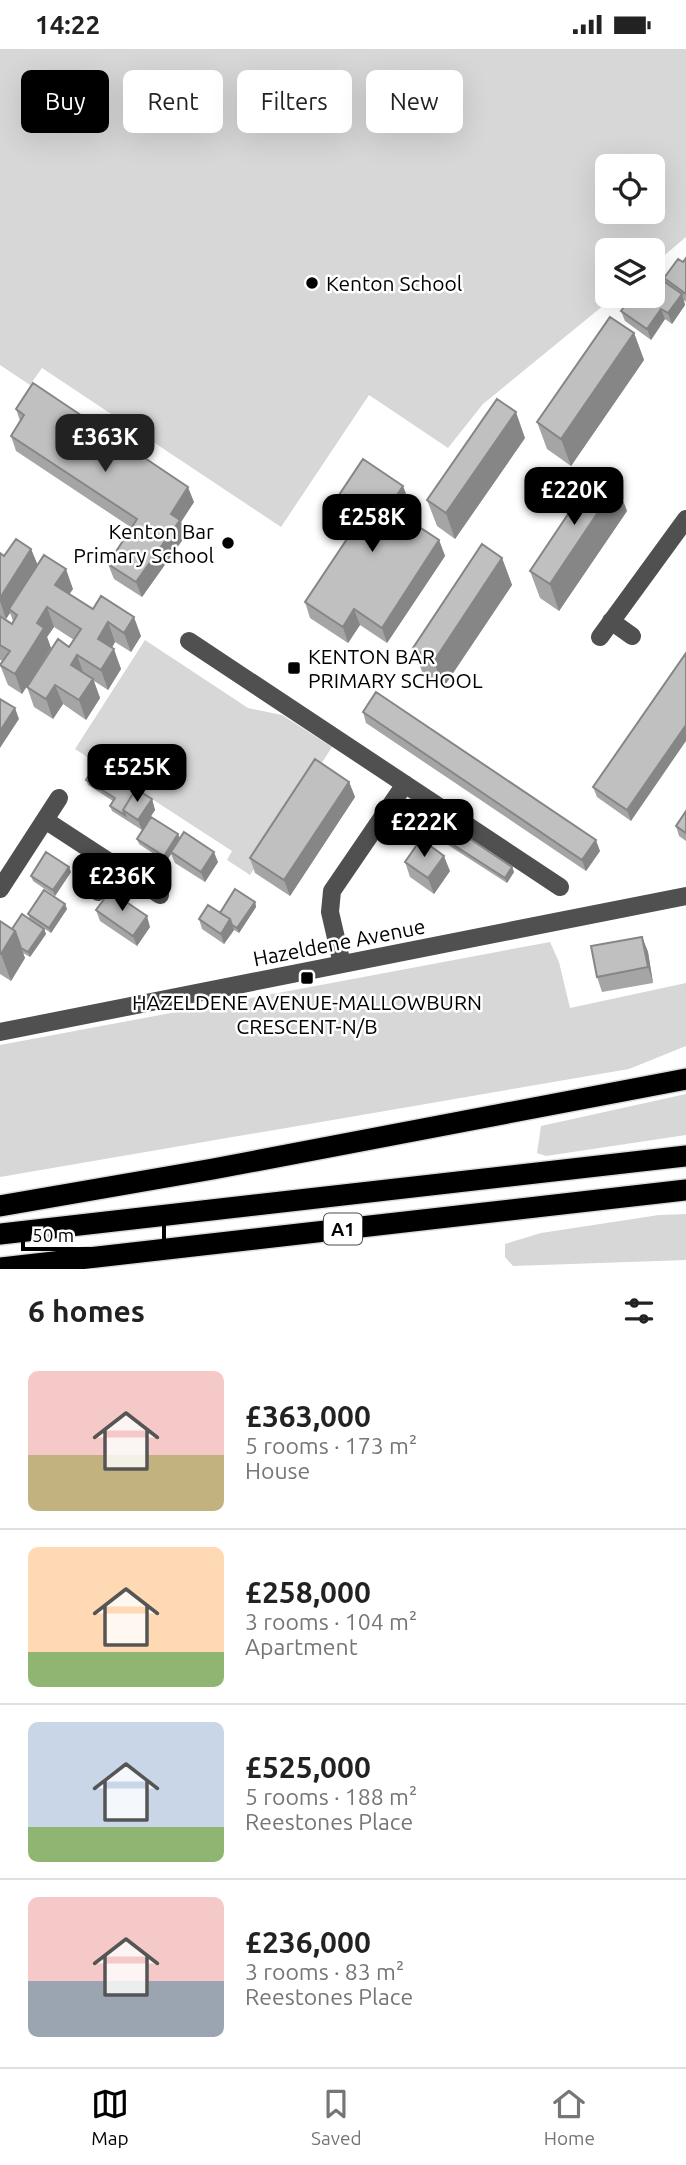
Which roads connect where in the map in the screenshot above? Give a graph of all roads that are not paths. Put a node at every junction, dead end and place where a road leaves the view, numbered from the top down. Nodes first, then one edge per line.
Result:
1 (686, 519) edge
2 (611, 621) junction
3 (632, 636) dead end
4 (600, 637) dead end
5 (189, 641) dead end
6 (405, 784) junction
7 (59, 798) dead end
8 (45, 820) junction
9 (115, 866) junction
10 (560, 887) dead end
11 (0, 889) edge
12 (98, 891) dead end
13 (160, 895) dead end
14 (686, 896) edge
15 (342, 964) junction
16 (0, 1032) edge
17 (686, 1067) edge
18 (686, 1079) edge
19 (633, 1089) junction
20 (686, 1156) edge
21 (686, 1190) edge
22 (0, 1206) edge
23 (0, 1234) edge
24 (0, 1268) edge

1 - 2 street
2 - 3 street
2 - 4 street
5 - 6 street
6 - 10 street
6 - 15 street
7 - 8 street
8 - 9 street
8 - 11 street
9 - 12 street
9 - 13 street
14 - 15 street, Hazeldene Avenue
15 - 16 street, Hazeldene Avenue
17 - 19 highway
18 - 19 highway
19 - 22 highway
20 - 23 highway, A1
21 - 24 highway, A1

